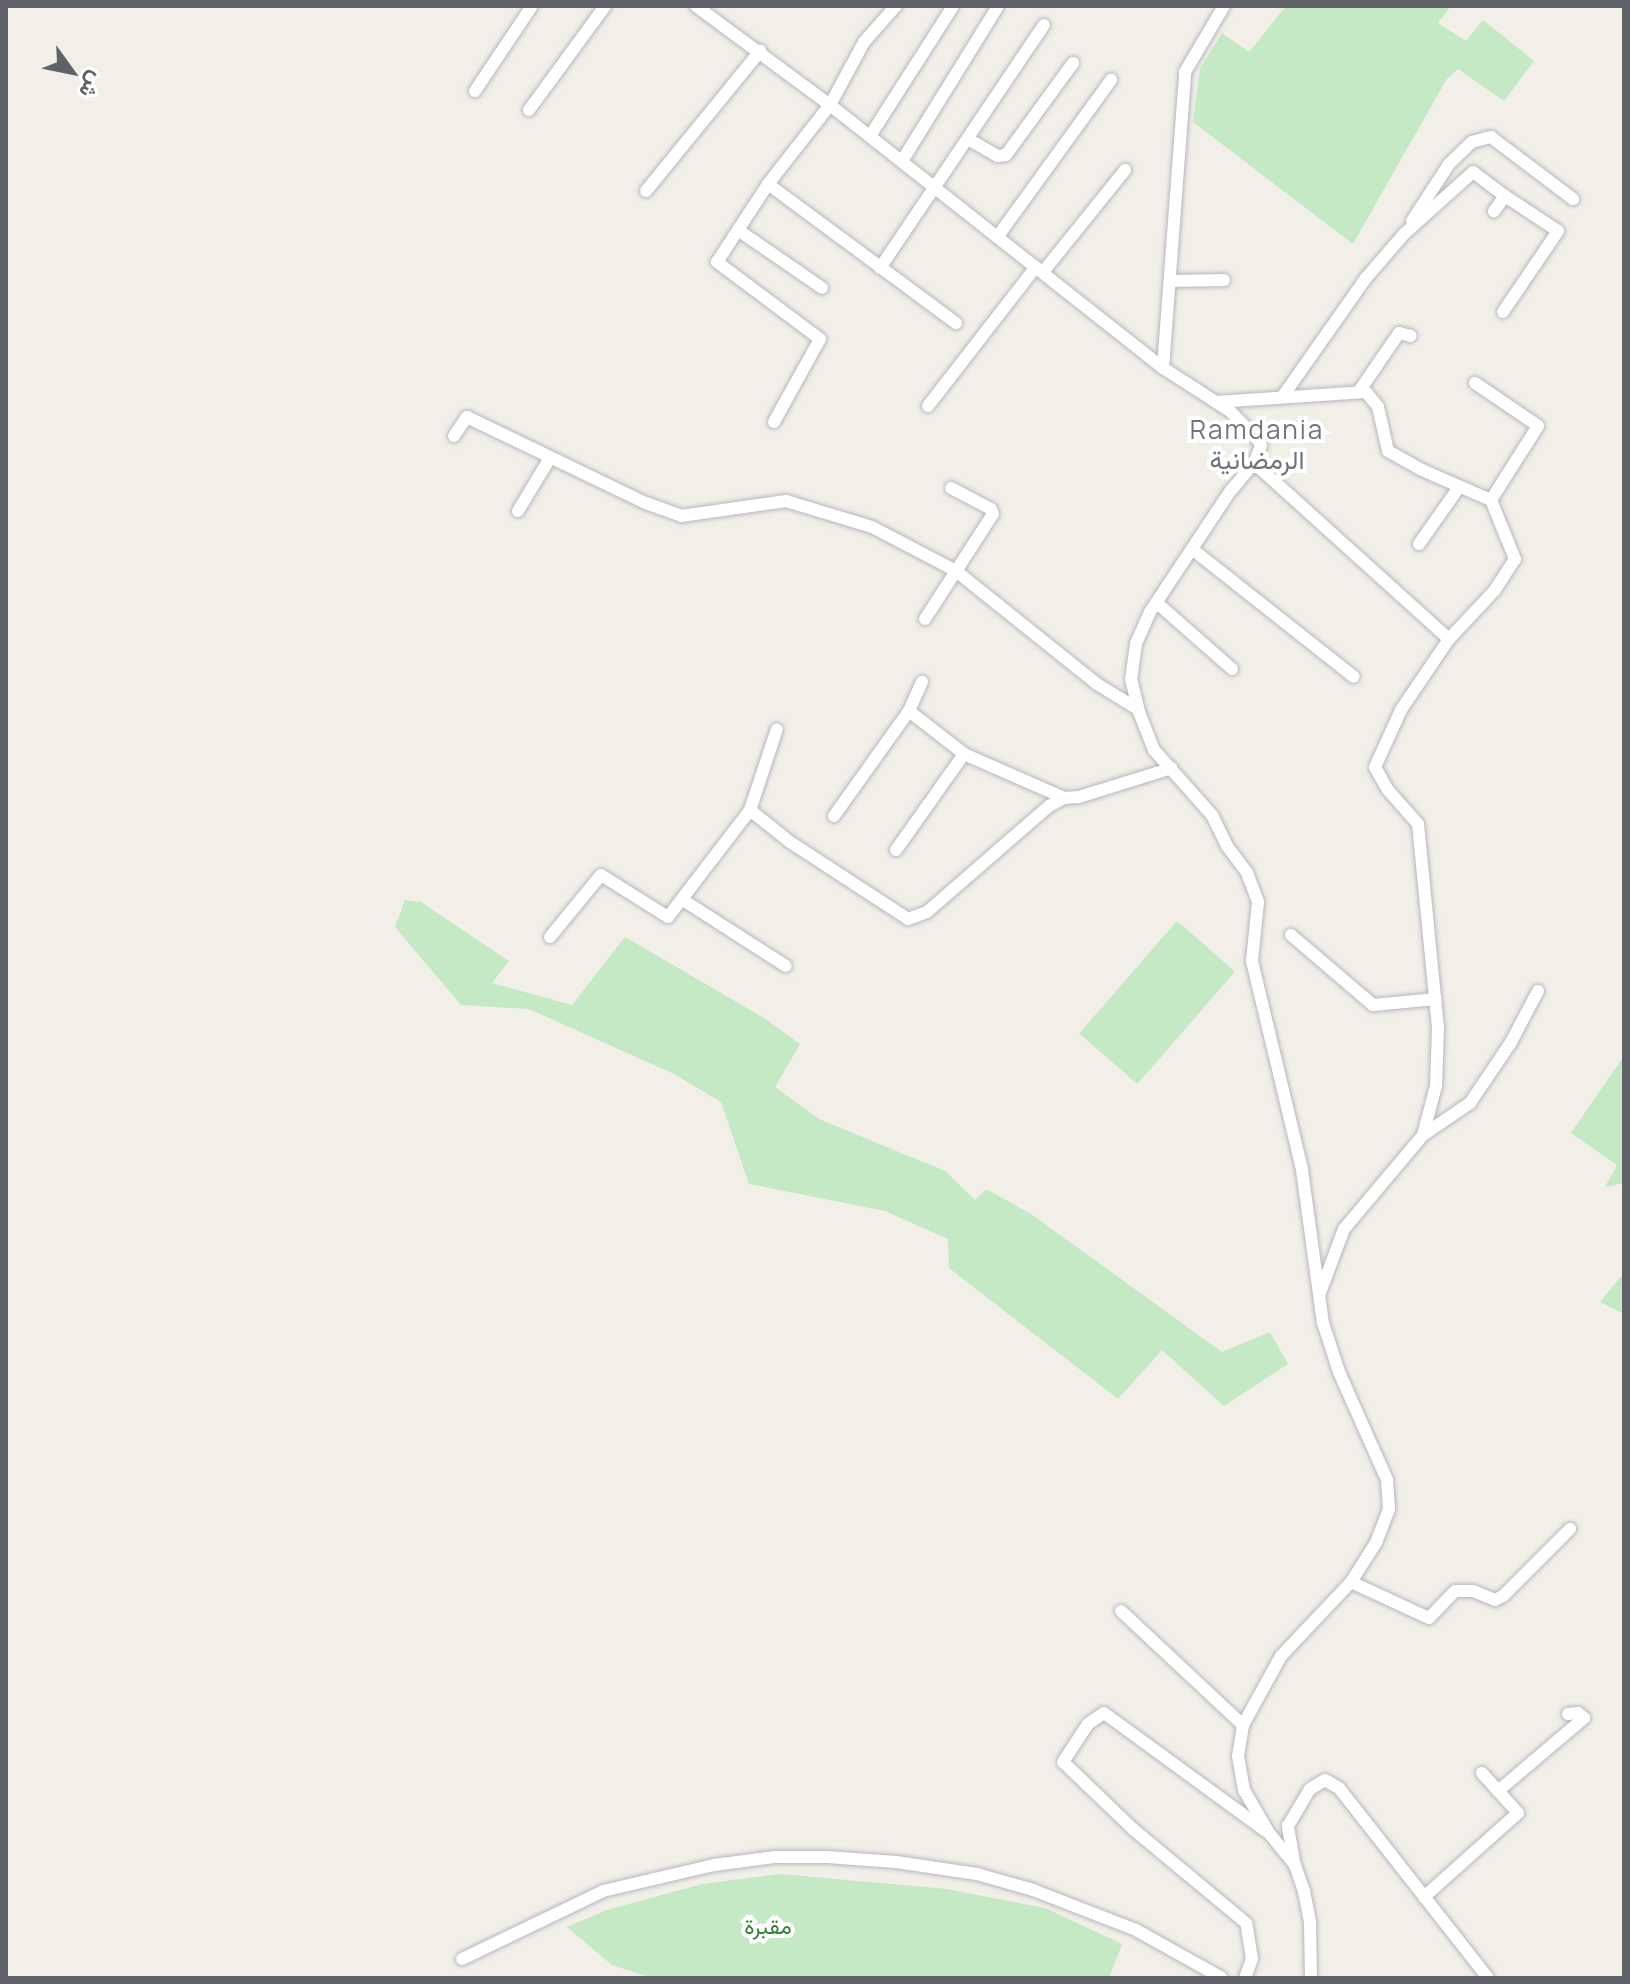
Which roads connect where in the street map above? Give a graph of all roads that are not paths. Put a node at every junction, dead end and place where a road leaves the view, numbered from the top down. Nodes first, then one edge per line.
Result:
1 (532, 6) edge
2 (605, 6) edge
3 (696, 6) edge
4 (896, 6) edge
5 (953, 6) edge
6 (998, 6) edge
7 (1224, 6) edge
8 (1044, 25) dead end
9 (760, 51) junction
10 (1073, 63) dead end
11 (1111, 80) dead end
12 (475, 91) dead end
13 (830, 105) junction
14 (529, 110) dead end
15 (870, 136) junction
16 (968, 139) junction
17 (902, 161) junction
18 (1125, 170) dead end
19 (768, 184) junction
20 (933, 185) junction
21 (646, 191) dead end
22 (1505, 196) junction
23 (1573, 199) dead end
24 (1494, 211) dead end
25 (738, 230) junction
26 (1404, 234) junction
27 (998, 236) junction
28 (880, 268) junction
29 (1040, 269) junction
30 (1224, 280) dead end
31 (1172, 281) junction
32 (822, 288) dead end
33 (1503, 312) dead end
34 (956, 323) dead end
35 (1411, 336) dead end
36 (1163, 368) junction
37 (1475, 383) dead end
38 (1360, 390) junction
39 (1283, 396) junction
40 (1216, 402) junction
41 (928, 406) dead end
42 (774, 422) dead end
43 (454, 436) dead end
44 (550, 458) junction
45 (1254, 463) junction
46 (1459, 487) junction
47 (951, 488) dead end
48 (1491, 500) junction
49 (518, 511) dead end
50 (1419, 544) dead end
51 (1192, 549) junction
52 (956, 571) junction
53 (1157, 603) junction
54 (925, 619) dead end
55 (1449, 639) junction
56 (1232, 669) dead end
57 (1354, 677) dead end
58 (922, 682) dead end
59 (1138, 709) junction
60 (909, 711) junction
61 (777, 729) dead end
62 (964, 754) junction
63 (1172, 768) junction
64 (1064, 798) junction
65 (750, 810) junction
66 (834, 816) dead end
67 (896, 850) dead end
68 (683, 900) junction
69 (1291, 935) dead end
70 (550, 937) dead end
71 (786, 966) dead end
72 (1538, 991) dead end
73 (1436, 999) junction
74 (1423, 1135) junction
75 (1319, 1296) junction
76 (1570, 1529) dead end
77 (1351, 1582) junction
78 (1121, 1611) dead end
79 (1568, 1714) dead end
80 (1243, 1725) junction
81 (1482, 1773) dead end
82 (1498, 1791) junction
83 (1269, 1833) junction
84 (1295, 1865) junction
85 (1424, 1897) junction
86 (462, 1959) dead end
87 (1222, 1978) edge
88 (1245, 1978) edge
89 (1311, 1978) edge
90 (1488, 1978) edge

1 - 12 street
2 - 14 street
3 - 9 street
4 - 13 street
5 - 15 street
6 - 17 street
7 - 31 street
8 - 16 street
9 - 13 street
9 - 21 street
10 - 16 street
11 - 27 street
13 - 15 street
13 - 19 street
15 - 17 street
16 - 20 street
17 - 20 street
18 - 29 street
19 - 25 street
19 - 28 street
20 - 27 street
20 - 28 street
22 - 24 street
22 - 26 street
22 - 33 street
23 - 26 street
25 - 32 street
25 - 42 street
26 - 39 street
27 - 29 street
28 - 34 street
29 - 36 street
29 - 41 street
30 - 31 street
31 - 36 street
35 - 38 street
36 - 40 street
37 - 48 street
38 - 39 street
38 - 46 street
39 - 40 street
40 - 45 street
43 - 44 street
44 - 49 street
44 - 52 street
45 - 51 street
45 - 55 street
46 - 48 street
46 - 50 street
47 - 52 street
48 - 55 street
51 - 53 street
51 - 57 street
52 - 54 street
52 - 59 street
53 - 56 street
53 - 59 street
55 - 73 street
58 - 60 street
59 - 63 street
60 - 62 street
60 - 66 street
61 - 65 street
62 - 64 street
62 - 67 street
63 - 64 street
63 - 75 street
64 - 65 street
65 - 68 street
68 - 70 street
68 - 71 street
69 - 73 street
72 - 74 street
73 - 74 street
74 - 75 street
75 - 77 street
76 - 77 street
77 - 80 street
78 - 80 street
79 - 82 street
80 - 83 street
81 - 82 street
82 - 85 street
83 - 84 street
83 - 88 street
84 - 85 street
84 - 89 street
85 - 90 street
86 - 87 street

